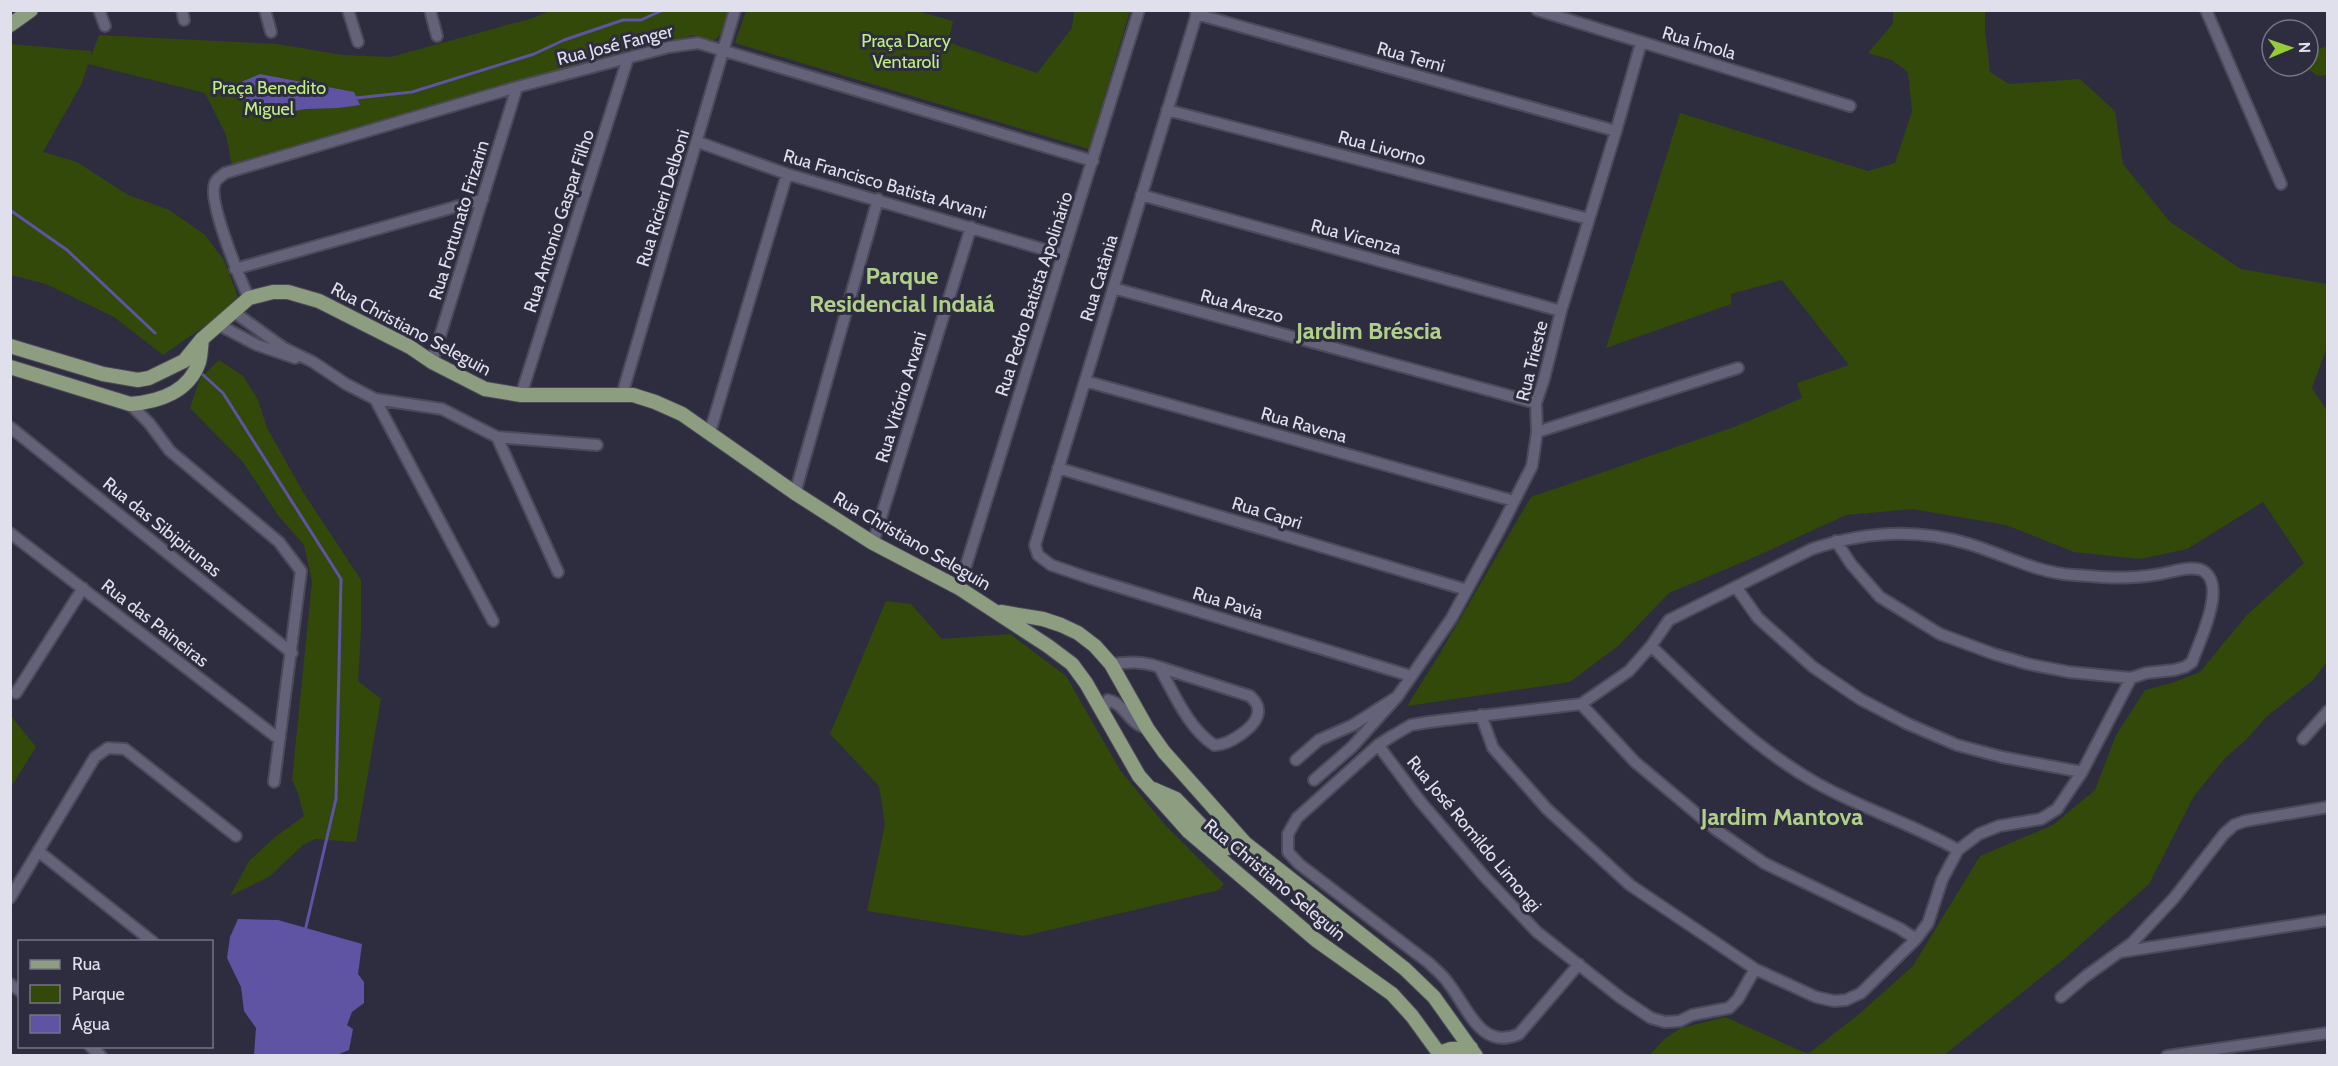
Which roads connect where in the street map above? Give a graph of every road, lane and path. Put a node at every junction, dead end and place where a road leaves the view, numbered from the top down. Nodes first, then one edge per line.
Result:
1 (31, 10) edge
2 (99, 10) edge
3 (265, 10) edge
4 (348, 10) edge
5 (430, 10) edge
6 (735, 10) edge
7 (1140, 10) edge
8 (1537, 10) edge
9 (2206, 10) edge
10 (1197, 12) edge
11 (10, 25) edge
12 (105, 26) dead end
13 (271, 32) dead end
14 (437, 36) dead end
15 (358, 42) dead end
16 (1641, 43) junction
17 (723, 51) junction
18 (628, 58) junction
19 (517, 87) junction
20 (1850, 106) dead end
21 (1167, 110) junction
22 (1616, 131) junction
23 (698, 142) junction
24 (1094, 161) junction
25 (787, 174) junction
26 (2281, 184) dead end
27 (1141, 195) junction
28 (483, 199) junction
29 (878, 199) junction
30 (1589, 219) junction
31 (971, 226) junction
32 (1064, 255) junction
33 (235, 269) junction
34 (1113, 288) junction
35 (249, 298) junction
36 (1561, 311) junction
37 (234, 312) junction
38 (219, 325) junction
39 (202, 339) junction
40 (10, 346) edge
41 (313, 362) junction
42 (432, 362) junction
43 (178, 366) junction
44 (10, 367) edge
45 (1738, 368) dead end
46 (1085, 381) junction
47 (188, 382) junction
48 (521, 395) junction
49 (622, 395) junction
50 (375, 399) junction
51 (1536, 403) junction
52 (130, 404) junction
53 (10, 427) edge
54 (710, 432) junction
55 (1538, 432) junction
56 (497, 437) junction
57 (597, 445) dead end
58 (1058, 468) junction
59 (795, 493) junction
60 (1514, 501) junction
61 (10, 533) edge
62 (1836, 541) junction
63 (873, 543) junction
64 (1038, 555) joint
65 (558, 572) dead end
66 (1736, 587) junction
67 (83, 588) junction
68 (959, 588) junction
69 (1467, 590) junction
70 (996, 611) junction
71 (493, 621) dead end
72 (1651, 646) junction
73 (292, 653) junction
74 (1111, 664) junction
75 (1159, 667) junction
76 (1185, 675) junction
77 (1412, 676) junction
78 (2131, 678) junction
79 (16, 693) dead end
80 (1397, 697) junction
81 (1178, 699) junction
82 (1581, 704) junction
83 (1103, 711) junction
84 (2328, 711) edge
85 (1481, 715) junction
86 (1147, 728) junction
87 (279, 739) junction
88 (2303, 739) dead end
89 (1378, 745) junction
90 (1296, 760) dead end
91 (2082, 772) junction
92 (1314, 780) dead end
93 (274, 782) dead end
94 (1148, 787) junction
95 (2328, 807) edge
96 (236, 836) dead end
97 (1245, 843) junction
98 (1958, 850) junction
99 (38, 851) junction
100 (10, 898) edge
101 (2328, 920) edge
102 (1916, 939) junction
103 (150, 940) edge
104 (2120, 952) junction
105 (1579, 964) junction
106 (1755, 969) junction
107 (2061, 997) dead end
108 (2328, 1033) edge
109 (1473, 1052) edge
110 (1440, 1054) edge
111 (2167, 1056) edge

1 - 11 main road
2 - 12 street
3 - 13 street
4 - 15 street
5 - 14 street
6 - 17 street, Rua Ricieri Delboni
7 - 24 street, Rua Pedro Batista Apolinário
8 - 16 street, Rua Ímola
9 - 26 street
10 - 21 street, Rua Catânia
10 - 22 street, Rua Terni
16 - 20 street, Rua Ímola
16 - 22 street, Rua Trieste
17 - 18 street, Rua José Fanger
17 - 23 street, Rua Ricieri Delboni
17 - 24 street, Rua José Fanger
18 - 19 street, Rua José Fanger
18 - 48 street, Rua Antonio Gaspar Filho
19 - 28 street, Rua Fortunato Frizarin
19 - 33 street, Rua José Fanger
21 - 27 street, Rua Catânia
21 - 30 street, Rua Livorno
22 - 30 street, Rua Trieste
23 - 25 street, Rua Francisco Batista Arvani
23 - 49 street, Rua Ricieri Delboni
24 - 32 street, Rua Pedro Batista Apolinário
25 - 29 street, Rua Francisco Batista Arvani
25 - 54 street
27 - 34 street, Rua Catânia
27 - 36 street, Rua Vicenza
28 - 33 street
28 - 42 street, Rua Fortunato Frizarin
29 - 31 street, Rua Francisco Batista Arvani
29 - 59 street
30 - 36 street, Rua Trieste
31 - 32 street, Rua Francisco Batista Arvani
31 - 63 street, Rua Vitório Arvani
32 - 68 street, Rua Pedro Batista Apolinário
33 - 35 street
34 - 46 street, Rua Catânia
34 - 51 street, Rua Arezzo
35 - 37 main road
35 - 42 main road, Rua Christiano Seleguin
36 - 51 street, Rua Trieste
37 - 38 main road
37 - 41 street
38 - 39 main road
38 - 41 street
39 - 43 main road
39 - 47 main road
40 - 43 main road
41 - 50 street
42 - 48 main road, Rua Christiano Seleguin
43 - 47 main road
44 - 52 main road
45 - 55 street
46 - 58 street, Rua Catânia
46 - 60 street, Rua Ravena
47 - 52 main road
48 - 49 main road, Rua Christiano Seleguin
49 - 54 main road, Rua Christiano Seleguin
50 - 56 street
50 - 71 street
51 - 55 street, Rua Trieste
52 - 73 street
53 - 73 street, Rua das Sibipirunas
54 - 59 main road, Rua Christiano Seleguin
55 - 60 street, Rua Trieste
56 - 57 street
56 - 65 street
58 - 64 street, Rua Catânia
58 - 69 street, Rua Capri
59 - 63 main road, Rua Christiano Seleguin
60 - 69 street, Rua Trieste
61 - 67 street, Rua das Paineiras
62 - 66 street
62 - 78 street
62 - 78 street
63 - 68 main road, Rua Christiano Seleguin
64 - 77 street, Rua Pavia
66 - 72 street
66 - 91 street
67 - 79 street
67 - 87 street, Rua das Paineiras
68 - 70 main road, Rua Christiano Seleguin
69 - 77 street, Rua Trieste
70 - 74 main road
70 - 83 main road, Rua Christiano Seleguin
72 - 82 street
72 - 98 street
73 - 87 street
74 - 75 street
74 - 86 main road
75 - 76 street
75 - 81 street
76 - 81 street
76 - 81 street
77 - 80 street, Rua Trieste
78 - 91 street
80 - 90 street, Rua Trieste
80 - 92 street, Rua Trieste
82 - 85 street
82 - 102 street
83 - 86 street
83 - 94 main road, Rua Christiano Seleguin
84 - 88 street
85 - 89 street
85 - 106 street
86 - 97 main road
87 - 93 street
89 - 105 street, Rua José Romildo Limongi
89 - 105 street
91 - 98 street
94 - 97 main road
94 - 110 main road, Rua Christiano Seleguin
95 - 104 street
96 - 99 street
97 - 109 main road
98 - 102 street
99 - 100 street
99 - 103 street
101 - 104 street
102 - 106 street
104 - 107 street
105 - 106 street, Rua José Romildo Limongi
108 - 111 street
109 - 110 main road

